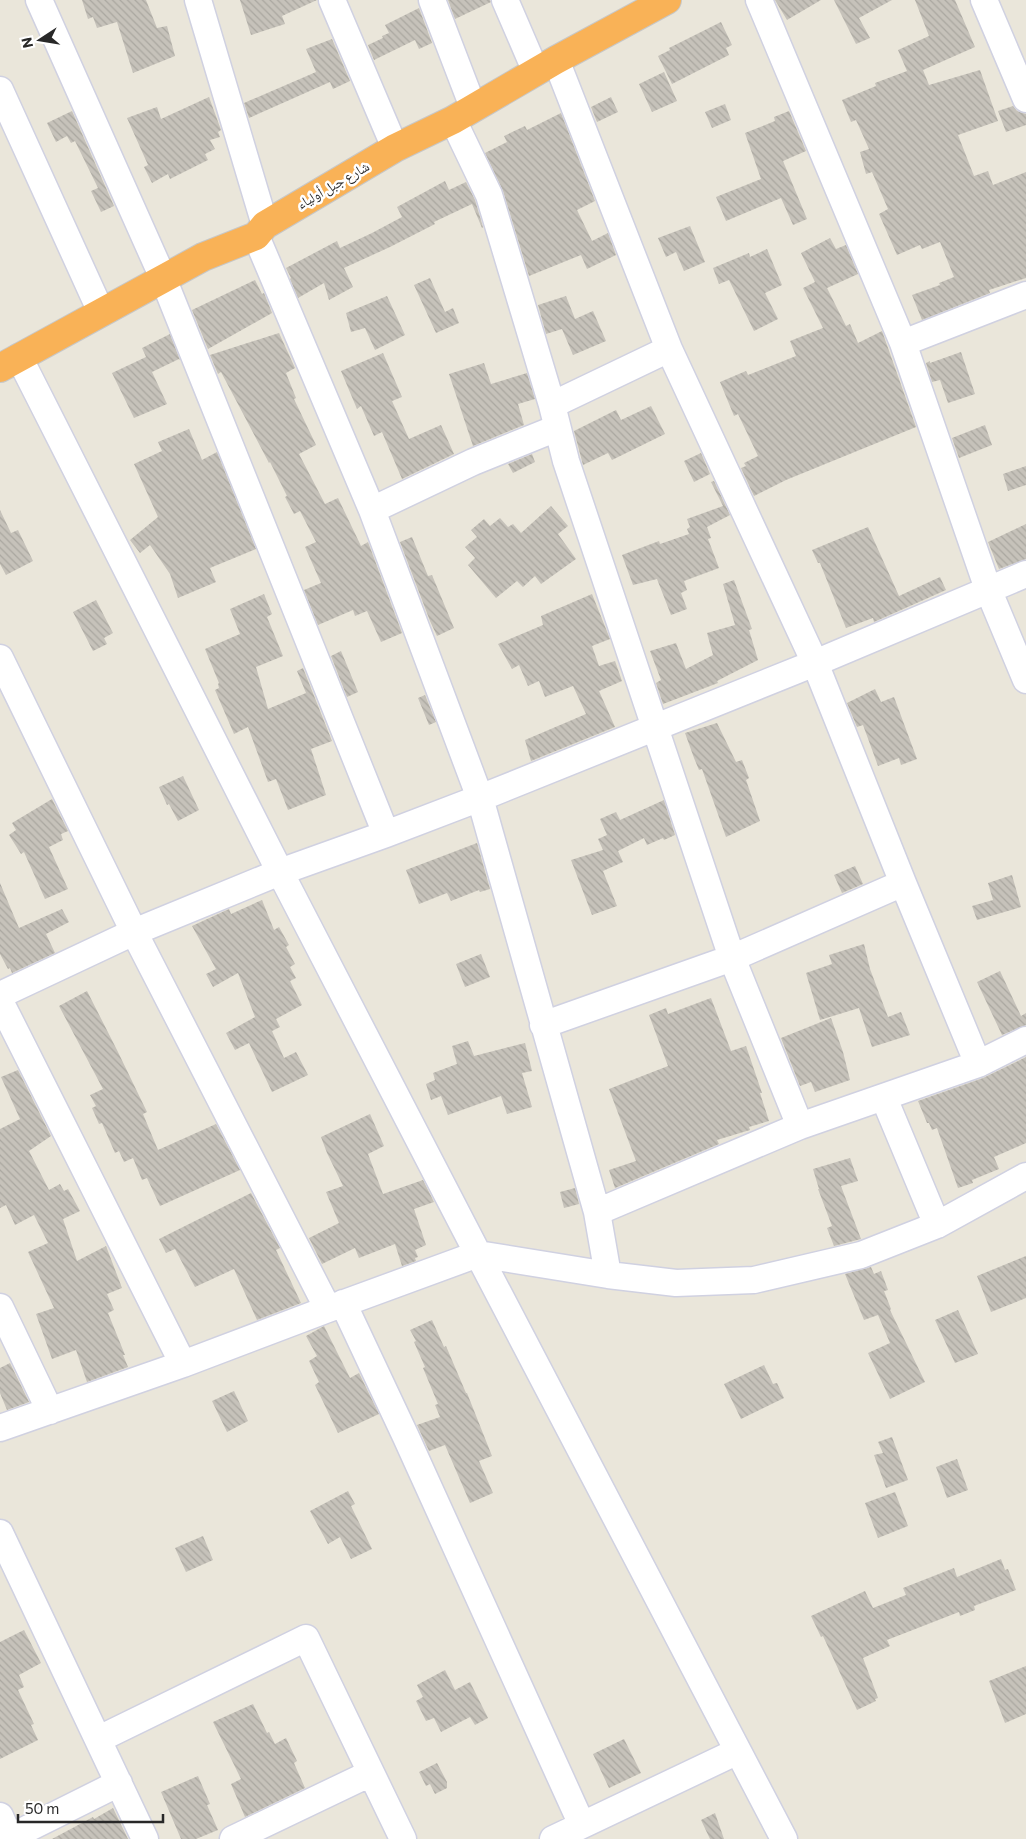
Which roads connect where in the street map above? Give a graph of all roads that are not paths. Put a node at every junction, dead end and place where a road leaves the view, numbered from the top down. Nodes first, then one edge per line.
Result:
1 (39, 0) edge
2 (198, 0) edge
3 (332, 0) edge
4 (432, 0) edge
5 (505, 0) edge
6 (759, 0) edge
7 (984, 0) edge
8 (654, 3) edge
9 (546, 66) junction
10 (0, 90) edge
11 (1026, 99) edge
12 (463, 114) junction
13 (395, 148) junction
14 (261, 230) junction
15 (163, 278) junction
16 (1026, 295) edge
17 (101, 312) junction
18 (903, 343) junction
19 (669, 349) junction
20 (10, 363) edge
21 (554, 416) junction
22 (372, 510) junction
23 (1026, 574) edge
24 (988, 589) junction
25 (0, 658) edge
26 (815, 663) junction
27 (1026, 680) edge
28 (656, 726) junction
29 (480, 798) junction
30 (386, 834) junction
31 (280, 872) junction
32 (903, 883) junction
33 (134, 932) junction
34 (732, 958) junction
35 (0, 995) edge
36 (0, 1001) edge
37 (543, 1025) junction
38 (1026, 1040) edge
39 (978, 1064) junction
40 (884, 1098) junction
41 (800, 1126) junction
42 (1026, 1176) edge
43 (597, 1212) junction
44 (937, 1225) junction
45 (478, 1254) junction
46 (608, 1275) junction
47 (335, 1306) junction
48 (0, 1307) edge
49 (183, 1364) junction
50 (50, 1411) junction
51 (0, 1428) edge
52 (0, 1533) edge
53 (99, 1739) junction
54 (738, 1752) junction
55 (371, 1773) junction
56 (119, 1783) junction
57 (582, 1825) junction
58 (11, 1833) edge
59 (145, 1839) edge
60 (233, 1839) edge
61 (404, 1839) edge
62 (553, 1839) edge
63 (784, 1839) edge

1 - 15 street
2 - 14 street
3 - 13 street
4 - 12 street
5 - 9 street
6 - 18 street
7 - 11 street
8 - 9 highway, شارع جبل أولياء
9 - 12 highway, شارع جبل أولياء
9 - 19 street
10 - 17 street
12 - 13 highway, شارع جبل أولياء
12 - 21 street
13 - 14 highway, شارع جبل أولياء
14 - 15 highway, شارع جبل أولياء
14 - 22 street
15 - 17 highway, شارع جبل أولياء
15 - 30 street
16 - 18 street
17 - 20 highway, شارع جبل أولياء
18 - 24 street
19 - 21 street
19 - 26 street
20 - 31 street
21 - 22 street
21 - 28 street
22 - 29 street
23 - 24 street
24 - 26 street
24 - 27 street
25 - 33 street
26 - 28 street
26 - 32 street
28 - 29 street
28 - 34 street
29 - 30 street
29 - 37 street
30 - 31 street
31 - 33 street
31 - 45 street
32 - 34 street
32 - 39 street
33 - 35 street
33 - 47 street
34 - 37 street
34 - 41 street
36 - 49 street
37 - 43 street
38 - 39 street
39 - 40 street
40 - 41 street
40 - 44 street
41 - 43 street
42 - 44 street
43 - 46 street
44 - 46 street
45 - 46 street
45 - 47 street
45 - 54 street
47 - 49 street
47 - 57 street
48 - 50 street
49 - 50 street
50 - 51 street
52 - 53 street
53 - 55 street
53 - 56 street
54 - 57 street
54 - 63 street
55 - 60 street
55 - 61 street
56 - 58 street
56 - 59 street
57 - 62 street

